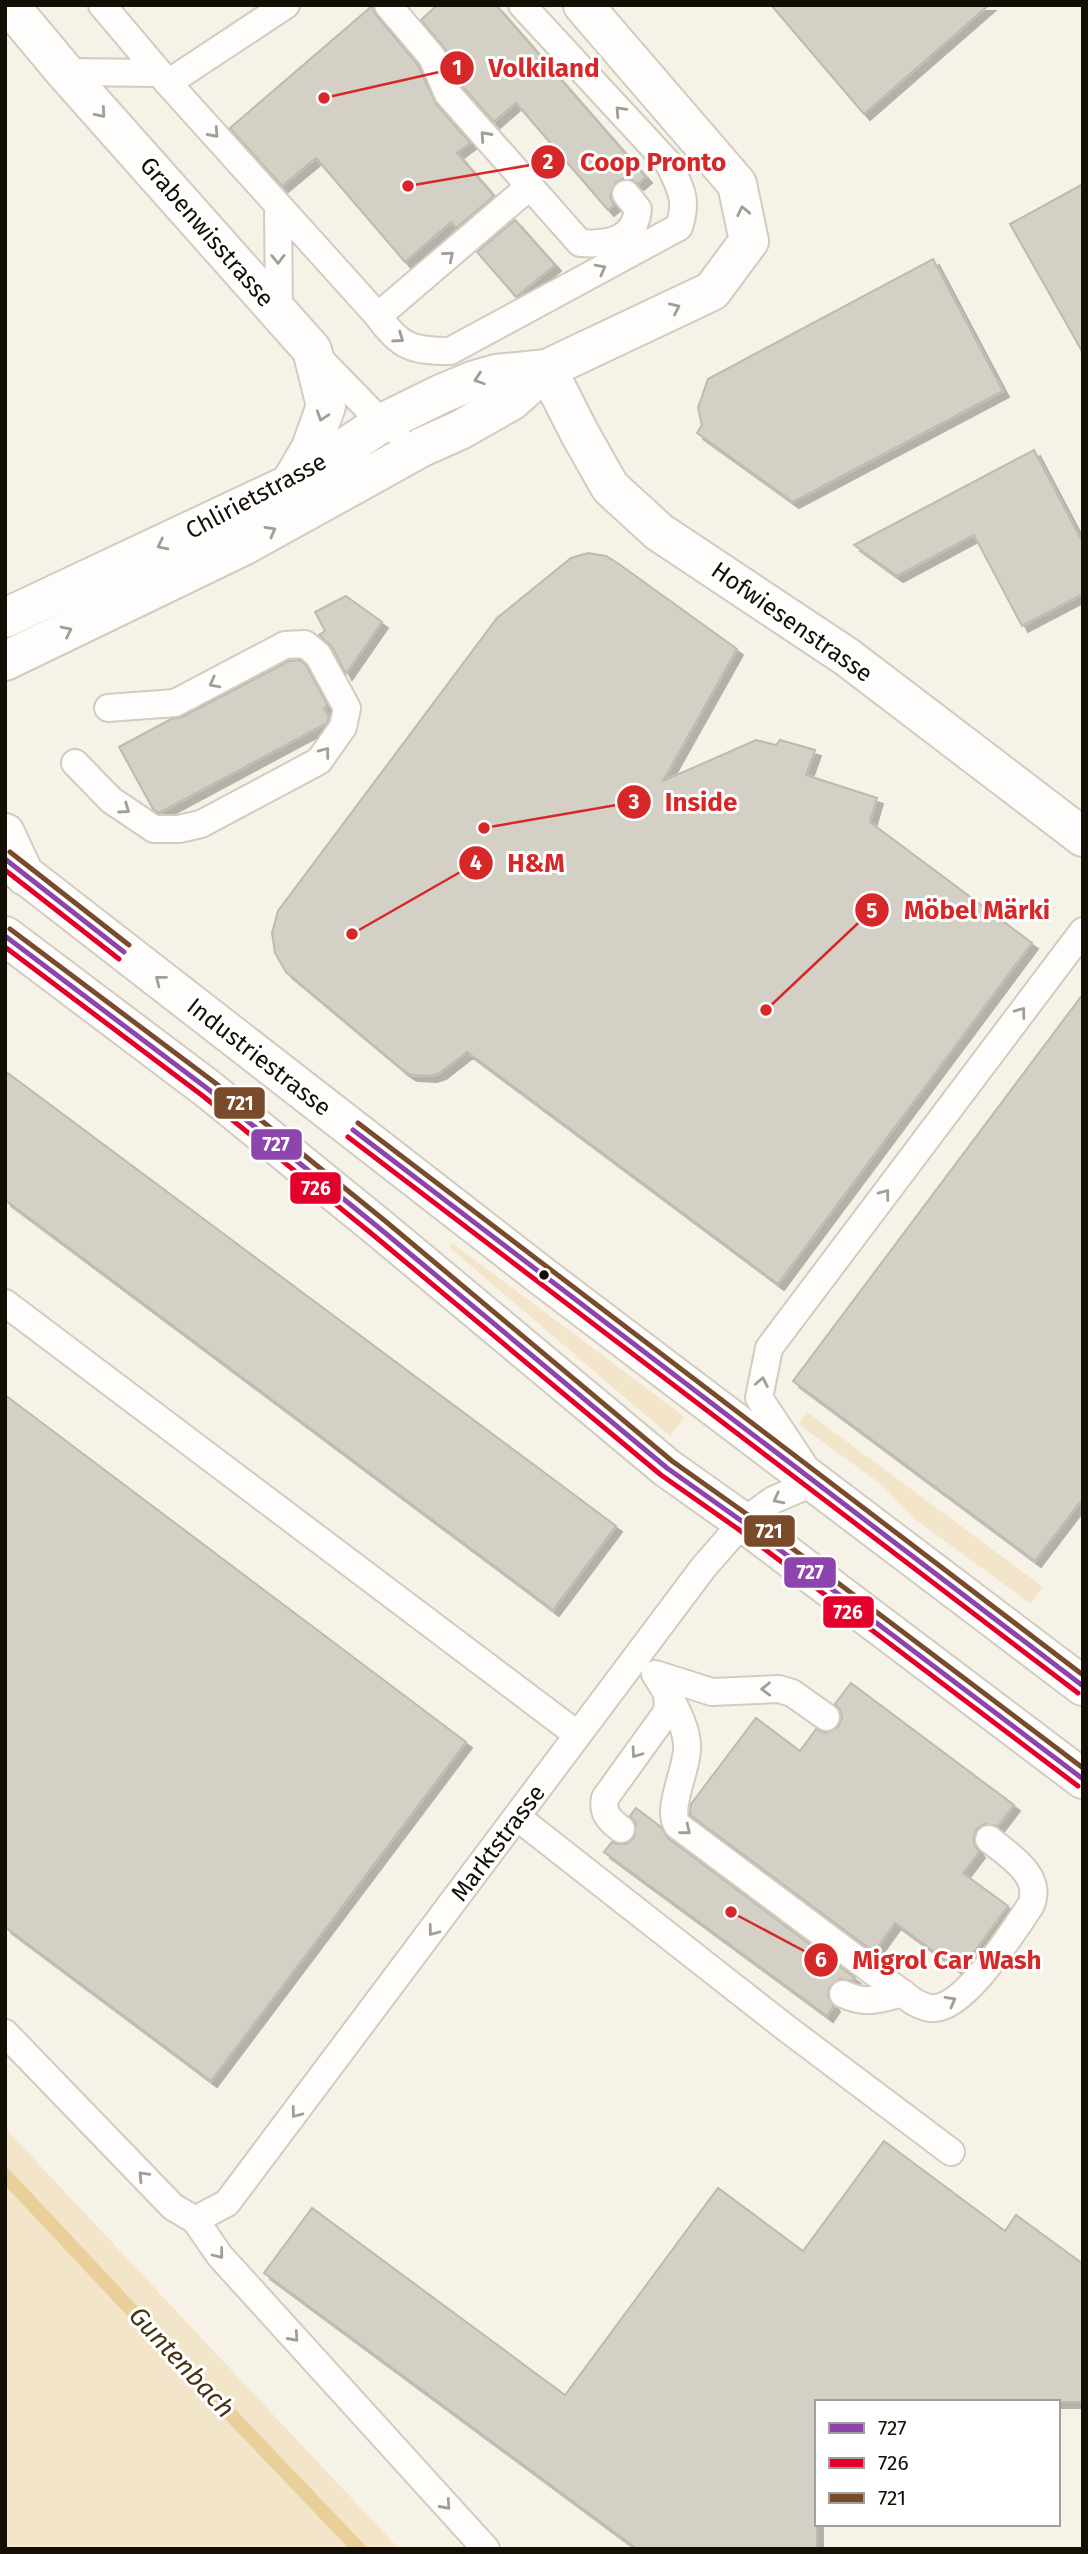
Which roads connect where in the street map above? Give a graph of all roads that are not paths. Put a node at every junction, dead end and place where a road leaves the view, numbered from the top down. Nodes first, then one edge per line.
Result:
1 (9, 5) edge
2 (102, 5) edge
3 (286, 5) edge
4 (388, 5) edge
5 (522, 5) edge
6 (583, 5) edge
7 (65, 72) junction
8 (164, 78) junction
9 (530, 187) junction
10 (626, 194) dead end
11 (278, 205) junction
12 (279, 314) junction
13 (378, 316) junction
14 (312, 350) junction
15 (547, 369) junction
16 (382, 423) junction
17 (422, 447) junction
18 (290, 484) junction
19 (5, 618) edge
20 (19, 654) edge
21 (5, 688) edge
22 (108, 708) dead end
23 (75, 763) dead end
24 (5, 833) edge
25 (1083, 837) edge
26 (15, 867) edge
27 (1083, 931) edge
28 (5, 936) edge
29 (5, 1303) edge
30 (815, 1482) junction
31 (743, 1522) junction
32 (653, 1676) junction
33 (1083, 1686) edge
34 (826, 1717) dead end
35 (578, 1735) junction
36 (1083, 1779) edge
37 (517, 1817) junction
38 (621, 1829) dead end
39 (989, 1839) dead end
40 (903, 1993) junction
41 (843, 1994) dead end
42 (5, 2033) edge
43 (950, 2152) dead end
44 (195, 2220) junction
45 (486, 2549) edge

1 - 7 street, Grabenwisstrasse
2 - 8 lane
3 - 8 lane
9 -> 4 lane
13 -> 5 lane
15 -> 6 street, Chlirietstrasse
7 - 8 lane
7 -> 12 street, Grabenwisstrasse
8 -> 11 lane
9 - 10 lane
13 -> 9 lane
11 -> 12 lane
11 - 13 lane
12 - 14 street, Grabenwisstrasse
14 - 16 lane
14 -> 18 street, Grabenwisstrasse
15 -> 16 street, Chlirietstrasse
15 - 17 street, Chlirietstrasse
15 - 25 street, Hofwiesenstrasse
16 - 17 lane
16 - 18 street, Chlirietstrasse
20 -> 17 street, Chlirietstrasse
18 -> 19 street, Chlirietstrasse
20 - 21 street, Chlirietstrasse
23 -> 22 lane
24 - 26 street
30 -> 26 street, Industriestrasse
30 -> 27 lane
28 - 31 street
29 - 35 lane
30 -> 31 lane, Marktstrasse
30 - 33 street, Industriestrasse
31 - 32 lane, Marktstrasse
31 - 36 street
34 -> 32 lane
32 - 35 lane, Marktstrasse
32 -> 38 lane
32 -> 40 lane
35 - 37 lane, Marktstrasse
37 - 43 lane
37 -> 44 lane, Marktstrasse
40 -> 39 lane
40 - 41 lane
44 -> 42 lane
44 -> 45 lane

